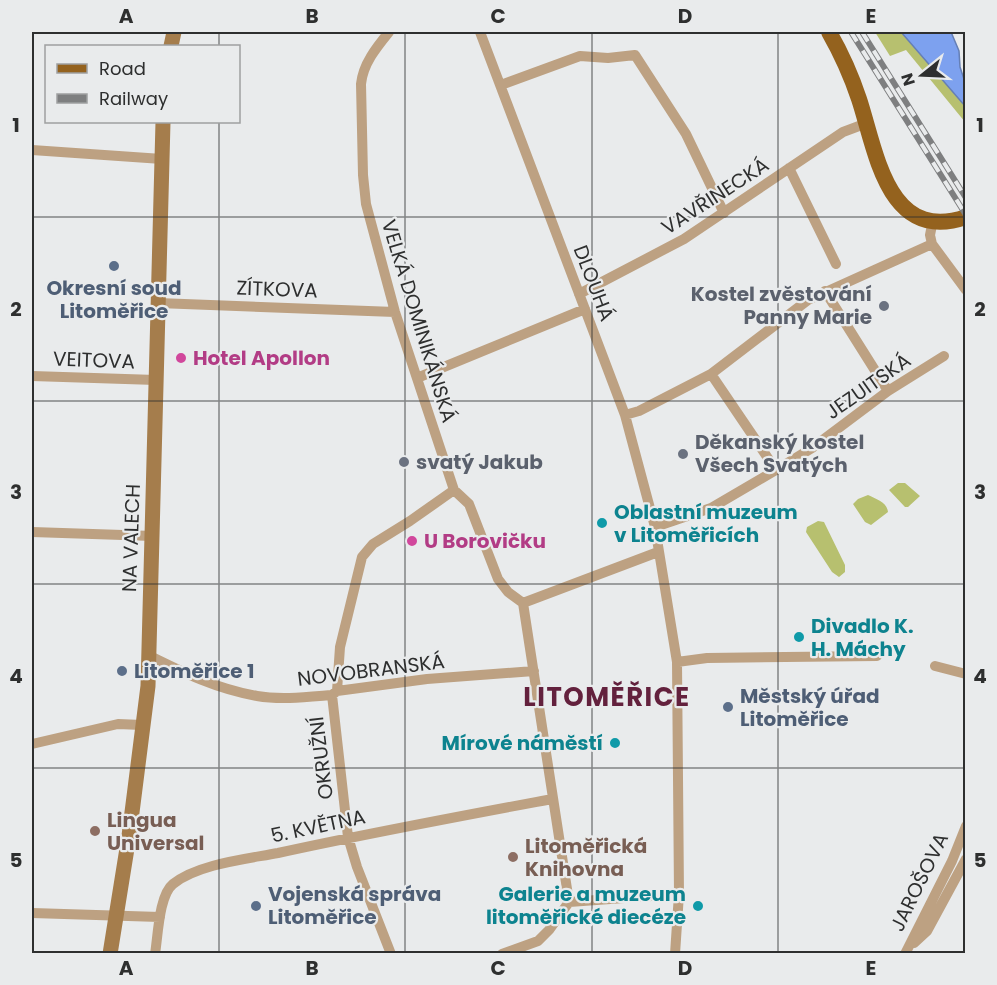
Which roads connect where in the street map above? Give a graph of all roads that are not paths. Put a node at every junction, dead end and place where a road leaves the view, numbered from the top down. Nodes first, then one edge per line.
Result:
1 (389, 32) edge
2 (480, 32) edge
3 (829, 32) edge
4 (501, 85) junction
5 (163, 123) edge
6 (867, 123) junction
7 (32, 150) edge
8 (162, 159) junction
9 (789, 168) junction
10 (724, 213) junction
11 (961, 218) edge
12 (933, 220) junction
13 (932, 244) junction
14 (836, 264) dead end
15 (966, 290) edge
16 (825, 291) junction
17 (579, 294) junction
18 (158, 303) junction
19 (585, 309) junction
20 (395, 312) junction
21 (944, 356) dead end
22 (711, 374) junction
23 (32, 376) edge
24 (417, 378) junction
25 (156, 380) junction
26 (888, 391) junction
27 (625, 415) junction
28 (776, 470) junction
29 (454, 490) junction
30 (655, 527) junction
31 (32, 532) edge
32 (153, 536) junction
33 (658, 552) junction
34 (523, 603) junction
35 (148, 655) junction
36 (877, 656) dead end
37 (677, 662) junction
38 (935, 666) dead end
39 (534, 671) junction
40 (966, 674) edge
41 (334, 693) junction
42 (142, 725) junction
43 (32, 744) edge
44 (552, 799) junction
45 (966, 826) edge
46 (348, 837) junction
47 (966, 859) edge
48 (679, 894) junction
49 (569, 902) junction
50 (32, 913) edge
51 (117, 915) junction
52 (160, 917) junction
53 (538, 941) junction
54 (906, 951) edge
55 (110, 954) edge
56 (156, 954) edge
57 (392, 954) edge
58 (502, 954) edge
59 (539, 954) edge
60 (675, 954) edge

1 - 20 street, VELKÁ DOMINIKÁNSKÁ
2 - 4 street, DLOUHÁ
3 - 6 main road
4 - 10 street
4 - 17 street, DLOUHÁ
5 - 8 main road, NA VALECH
6 - 9 street, VAVŘINECKÁ
6 - 12 main road
7 - 8 street
8 - 18 main road, NA VALECH
9 - 10 street, VAVŘINECKÁ
9 - 14 street
10 - 17 street, VAVŘINECKÁ
11 - 12 main road
12 - 13 street
13 - 15 street
13 - 16 street
16 - 22 street
16 - 26 street
17 - 19 street, DLOUHÁ
18 - 20 street, ZÍTKOVA
18 - 25 main road, NA VALECH
19 - 24 street
19 - 27 street, DLOUHÁ
20 - 24 street, VELKÁ DOMINIKÁNSKÁ
21 - 26 street, JEZUITSKÁ
22 - 27 street
22 - 28 street
23 - 25 street, VEITOVA
24 - 29 street, VELKÁ DOMINIKÁNSKÁ
25 - 32 main road, NA VALECH
26 - 28 street, JEZUITSKÁ
27 - 30 street, DLOUHÁ
28 - 30 street, JEZUITSKÁ
29 - 34 street, VELKÁ DOMINIKÁNSKÁ
29 - 41 street, OKRUŽNÍ
30 - 33 street, DLOUHÁ
31 - 32 street
32 - 35 main road, NA VALECH
33 - 34 street
33 - 37 street
34 - 39 street
35 - 41 street, NOVOBRANSKÁ
35 - 42 main road, NA VALECH
36 - 37 street
37 - 48 street
38 - 40 street
39 - 41 street, NOVOBRANSKÁ
39 - 44 street
41 - 46 street, OKRUŽNÍ
42 - 43 street
42 - 51 main road, NA VALECH
44 - 46 street, 5. KVĚTNA
44 - 49 street
45 - 54 street, JAROŠOVA
46 - 52 street, 5. KVĚTNA
46 - 57 street, OKRUŽNÍ
47 - 54 street
48 - 49 street
48 - 60 street
49 - 53 street
50 - 51 street
51 - 52 street
51 - 55 main road, NA VALECH
52 - 56 street, 5. KVĚTNA
53 - 58 street
53 - 59 street

